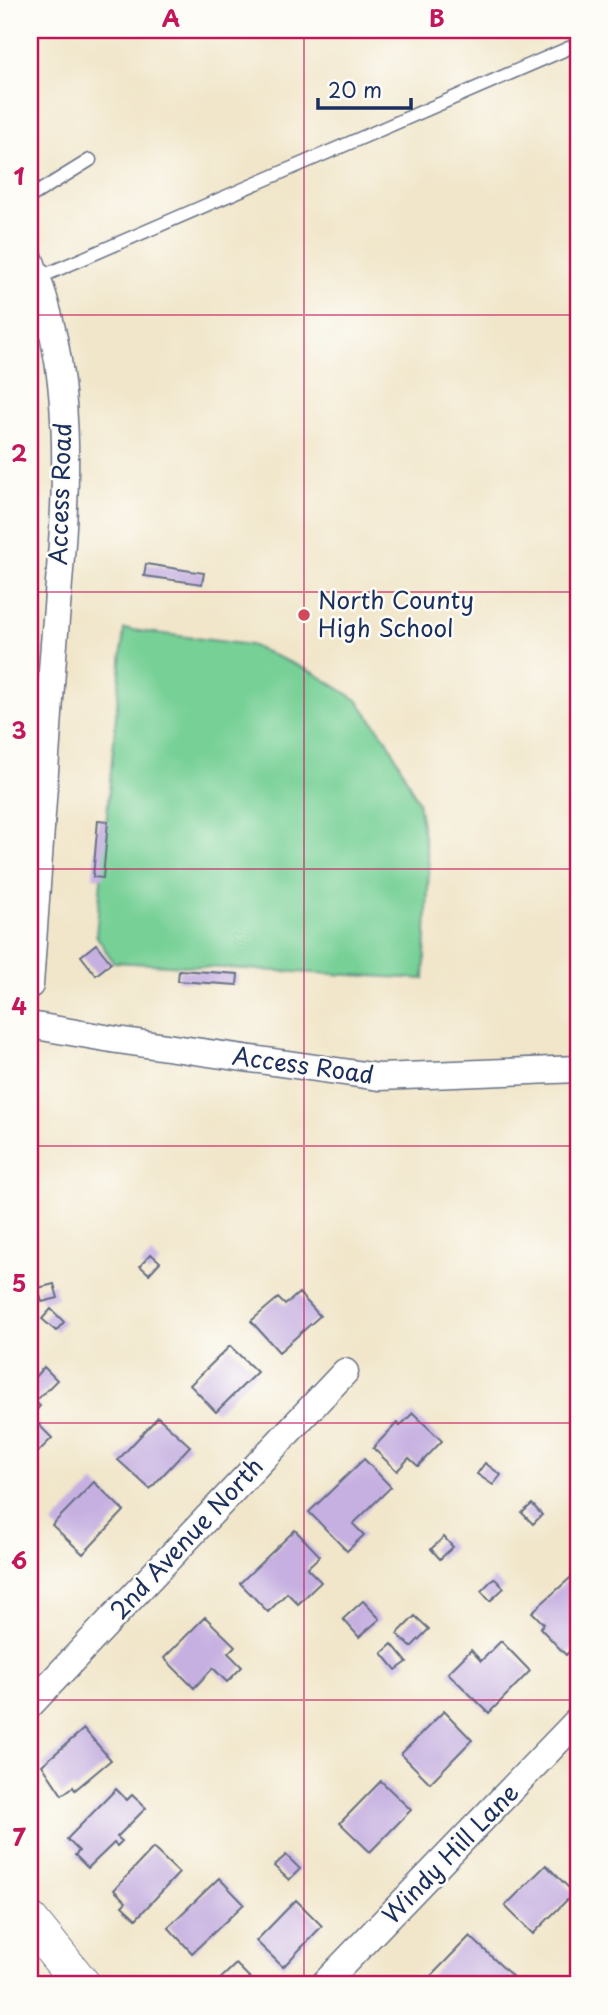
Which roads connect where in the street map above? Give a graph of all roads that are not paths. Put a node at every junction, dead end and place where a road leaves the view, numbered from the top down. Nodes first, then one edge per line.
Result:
1 (578, 44) edge
2 (90, 160) dead end
3 (30, 197) edge
4 (34, 269) edge
5 (30, 985) edge
6 (30, 1024) edge
7 (578, 1069) edge
8 (345, 1373) dead end
9 (30, 1705) edge
10 (578, 1720) edge
11 (30, 1921) edge
12 (82, 1985) edge
13 (323, 1985) edge

1 - 4 lane
2 - 3 lane
4 - 5 street, Access Road
6 - 7 street, Access Road
8 - 9 street, 2nd Avenue North
10 - 13 street, Windy Hill Lane
11 - 12 main road

